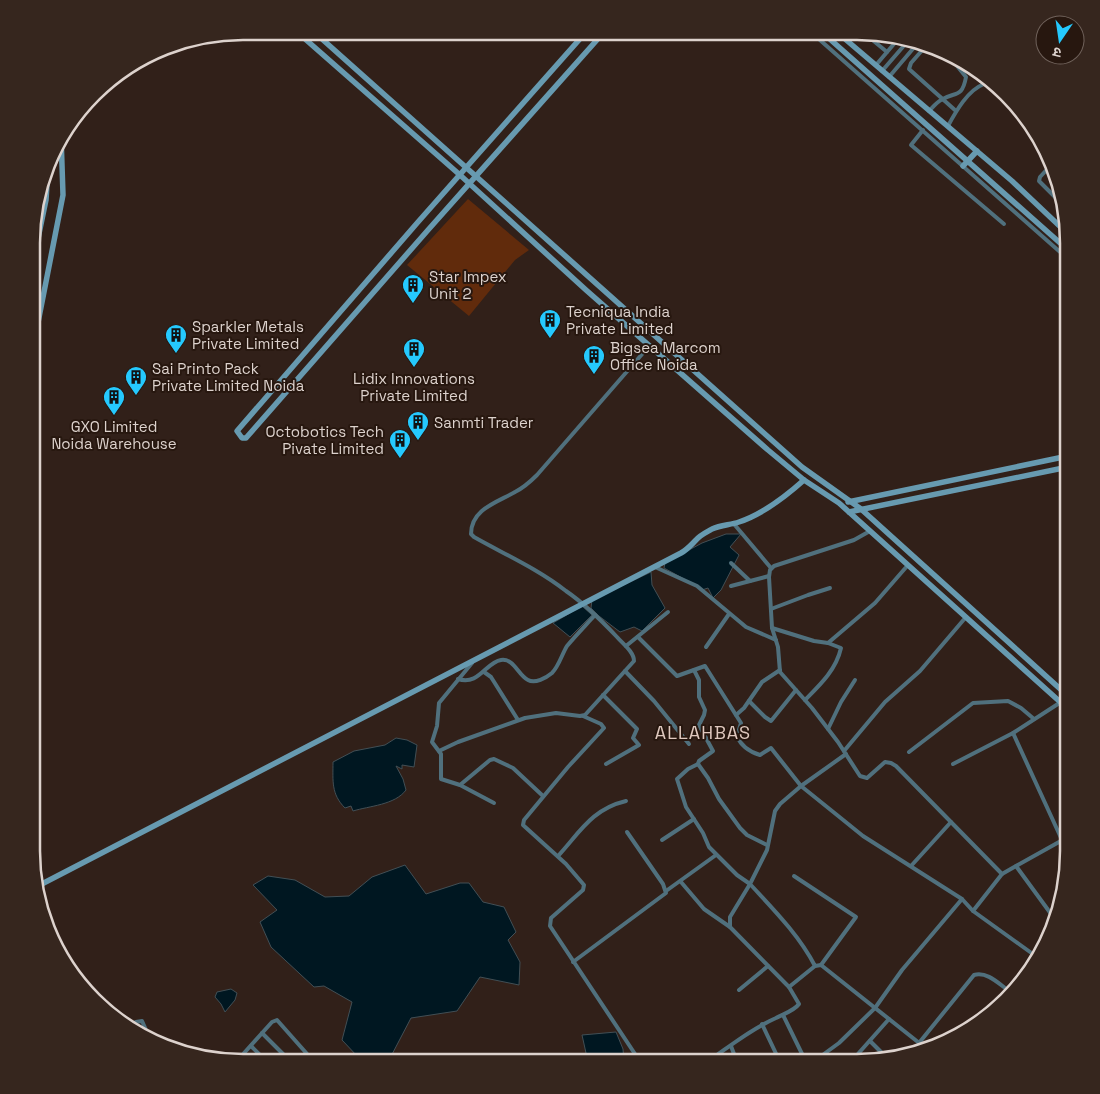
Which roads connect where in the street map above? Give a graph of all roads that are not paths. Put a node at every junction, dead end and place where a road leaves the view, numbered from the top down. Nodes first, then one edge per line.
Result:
1 (306, 40) edge
2 (322, 40) edge
3 (579, 40) edge
4 (597, 40) edge
5 (820, 40) edge
6 (831, 40) edge
7 (846, 40) edge
8 (873, 40) edge
9 (894, 44) edge
10 (904, 46) edge
11 (913, 48) edge
12 (922, 51) edge
13 (887, 52) junction
14 (876, 65) junction
15 (958, 67) edge
16 (882, 70) junction
17 (889, 77) junction
18 (984, 84) edge
19 (942, 99) junction
20 (956, 110) junction
21 (929, 111) junction
22 (948, 126) junction
23 (923, 130) junction
24 (978, 151) junction
25 (61, 152) edge
26 (966, 164) junction
27 (466, 168) junction
28 (1047, 170) edge
29 (460, 175) junction
30 (476, 177) junction
31 (469, 184) junction
32 (46, 192) edge
33 (1055, 197) edge
34 (1004, 224) dead end
35 (1059, 224) edge
36 (40, 226) edge
37 (1060, 243) edge
38 (1060, 252) edge
39 (40, 307) edge
40 (650, 345) junction
41 (1060, 458) edge
42 (1060, 469) edge
43 (804, 480) junction
44 (850, 501) junction
45 (839, 503) junction
46 (861, 509) junction
47 (849, 512) junction
48 (734, 524) junction
49 (870, 531) junction
50 (732, 563) dead end
51 (908, 565) junction
52 (654, 567) junction
53 (772, 568) junction
54 (769, 576) junction
55 (750, 581) junction
56 (731, 586) dead end
57 (830, 588) dead end
58 (582, 603) junction
59 (771, 609) junction
60 (668, 612) dead end
61 (729, 614) junction
62 (595, 615) junction
63 (966, 617) junction
64 (772, 628) junction
65 (638, 637) junction
66 (776, 640) junction
67 (828, 643) junction
68 (626, 646) junction
69 (706, 647) dead end
70 (476, 659) junction
71 (626, 670) junction
72 (694, 670) junction
73 (780, 670) junction
74 (484, 672) junction
75 (458, 679) junction
76 (855, 680) dead end
77 (1060, 689) edge
78 (796, 690) junction
79 (603, 694) junction
80 (805, 700) junction
81 (749, 702) junction
82 (1060, 702) joint
83 (736, 715) junction
84 (583, 716) junction
85 (1034, 719) junction
86 (518, 720) junction
87 (828, 729) junction
88 (1013, 732) junction
89 (689, 744) dead end
90 (439, 751) junction
91 (845, 752) junction
92 (909, 752) dead end
93 (606, 764) dead end
94 (698, 764) junction
95 (953, 764) dead end
96 (460, 785) junction
97 (801, 786) junction
98 (543, 796) junction
99 (626, 801) dead end
100 (494, 803) dead end
101 (694, 819) junction
102 (952, 822) junction
103 (627, 832) dead end
104 (1060, 836) edge
105 (662, 840) dead end
106 (1060, 841) edge
107 (768, 845) junction
108 (716, 855) junction
109 (558, 856) junction
110 (911, 866) junction
111 (1016, 866) junction
112 (1002, 874) junction
113 (794, 876) dead end
114 (681, 882) junction
115 (43, 883) edge
116 (750, 884) junction
117 (666, 891) junction
118 (962, 900) junction
119 (973, 911) junction
120 (1050, 913) edge
121 (730, 926) junction
122 (1033, 954) edge
123 (573, 962) junction
124 (821, 965) junction
125 (768, 966) junction
126 (815, 966) junction
127 (788, 987) junction
128 (1006, 989) edge
129 (740, 990) dead end
130 (875, 1008) junction
131 (783, 1015) junction
132 (889, 1019) junction
133 (135, 1023) edge
134 (762, 1024) junction
135 (146, 1030) edge
136 (262, 1033) junction
137 (870, 1041) junction
138 (919, 1043) joint
139 (251, 1046) junction
140 (731, 1046) junction
141 (881, 1052) edge
142 (244, 1054) edge
143 (259, 1054) edge
144 (282, 1054) edge
145 (307, 1054) edge
146 (632, 1054) edge
147 (719, 1054) edge
148 (734, 1054) edge
149 (776, 1054) edge
150 (802, 1054) edge
151 (823, 1054) edge
152 (858, 1054) edge

1 - 29 street
2 - 27 street
3 - 27 street
4 - 30 street
5 - 23 street
6 - 26 street
7 - 14 street
8 - 13 street
9 - 13 street
10 - 16 street
11 - 17 street
12 - 19 street
13 - 14 street
14 - 16 street
15 - 19 street
16 - 17 street
17 - 21 street
18 - 20 street
19 - 20 street
19 - 21 street
20 - 22 street
21 - 22 street
22 - 24 street
23 - 26 street
23 - 34 street
24 - 26 street
24 - 35 street
25 - 39 street
26 - 37 street
26 - 38 street
27 - 29 street
27 - 30 street
28 - 33 street
29 - 31 street
29 - 31 street
30 - 31 street
30 - 44 street
31 - 40 street
32 - 36 street
40 - 43 street
40 - 58 street
41 - 44 street
42 - 46 street
43 - 45 street
43 - 48 street
44 - 45 street
44 - 46 street
45 - 47 street
46 - 47 street
46 - 77 street
47 - 49 street
48 - 52 street
48 - 53 street
49 - 51 street
49 - 53 street
50 - 55 street
51 - 63 street
51 - 67 street
52 - 58 street
52 - 61 street
53 - 54 street
54 - 55 street
54 - 59 street
55 - 56 street
57 - 59 street
58 - 62 street
58 - 70 street
59 - 64 street
60 - 65 street
61 - 66 street
61 - 69 street
62 - 68 street
62 - 74 street
63 - 82 street
63 - 91 street
64 - 66 street
64 - 67 street
65 - 68 street
65 - 72 street
66 - 73 street
67 - 80 street
68 - 71 street
70 - 75 street
70 - 115 street
71 - 79 street
71 - 89 street
72 - 83 street
72 - 94 street
73 - 78 street
73 - 81 street
74 - 75 street
74 - 86 street
75 - 90 street
76 - 87 street
78 - 80 street
78 - 81 street
79 - 84 street
79 - 93 street
80 - 87 street
81 - 83 street
82 - 85 street
83 - 97 street
84 - 86 street
84 - 98 street
85 - 88 street
85 - 92 street
86 - 90 street
87 - 91 street
88 - 95 street
88 - 104 street
90 - 96 street
91 - 97 street
91 - 102 street
94 - 101 street
94 - 107 street
96 - 98 street
96 - 100 street
97 - 107 street
97 - 110 street
98 - 109 street
99 - 109 street
101 - 105 street
101 - 108 street
102 - 110 street
102 - 112 street
103 - 117 street
106 - 111 street
107 - 116 street
108 - 114 street
108 - 116 street
109 - 123 street
110 - 118 street
111 - 112 street
111 - 120 street
112 - 119 street
113 - 124 street
114 - 117 street
114 - 121 street
116 - 121 street
116 - 126 street
117 - 123 street
118 - 119 street
118 - 130 street
119 - 122 street
121 - 125 street
123 - 146 street
124 - 126 street
124 - 130 street
125 - 127 street
125 - 129 street
126 - 127 street
127 - 131 street
128 - 138 street
130 - 132 street
130 - 151 street
131 - 134 street
131 - 150 street
132 - 137 street
132 - 138 street
133 - 135 street
134 - 140 street
134 - 149 street
136 - 139 street
136 - 144 street
136 - 145 street
137 - 141 street
137 - 152 street
139 - 142 street
139 - 143 street
140 - 147 street
140 - 148 street

